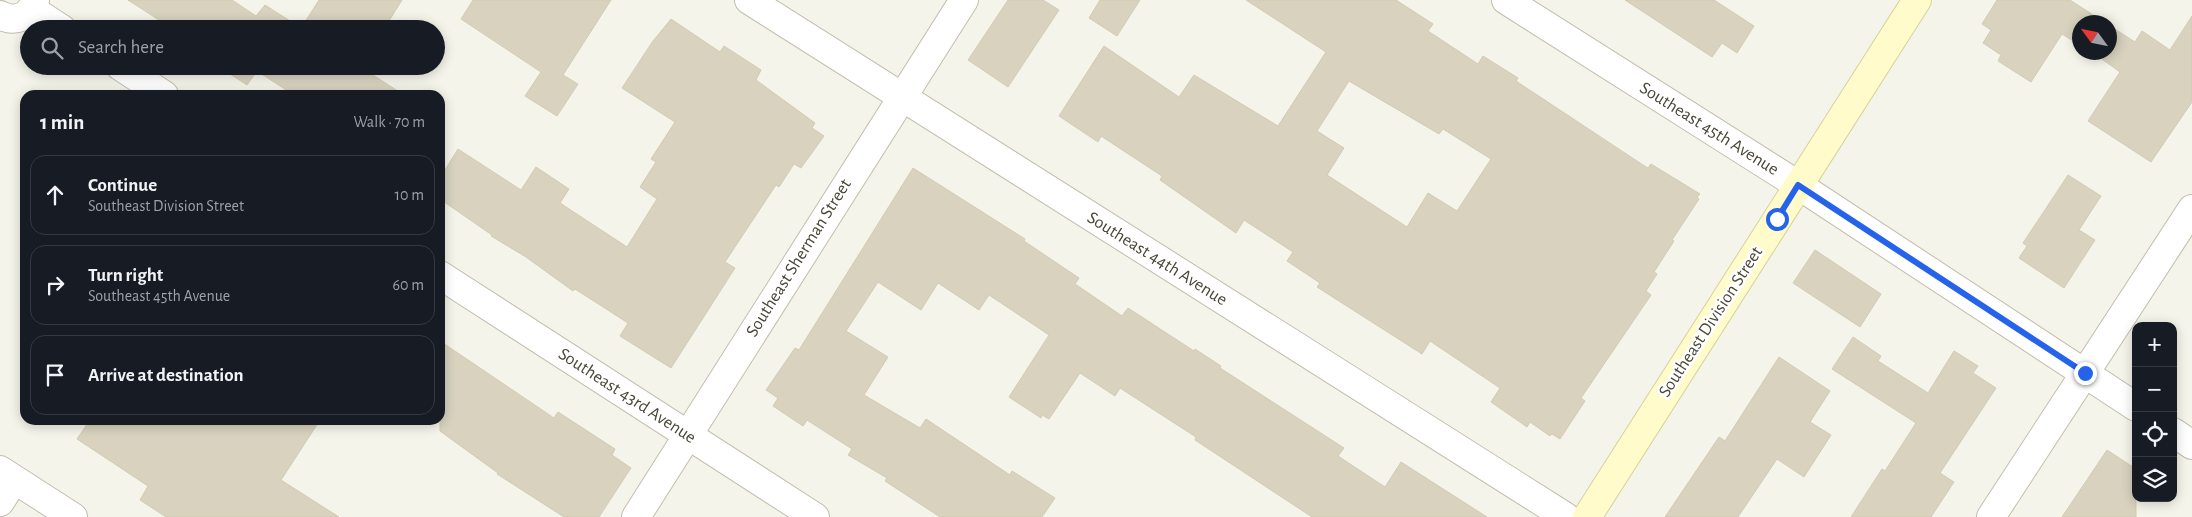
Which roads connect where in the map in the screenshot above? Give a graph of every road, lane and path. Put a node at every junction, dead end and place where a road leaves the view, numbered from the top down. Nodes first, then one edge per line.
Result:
1 (749, 0) edge
2 (964, 0) edge
3 (1506, 0) edge
4 (1917, 0) edge
5 (33, 4) edge
6 (0, 15) edge
7 (52, 20) edge
8 (134, 75) edge
9 (156, 90) edge
10 (902, 97) junction
11 (1798, 185) junction
12 (2192, 209) edge
13 (445, 278) edge
14 (2085, 373) junction
15 (2132, 404) edge
16 (2177, 435) edge
17 (687, 436) junction
18 (2192, 445) edge
19 (5, 484) edge
20 (73, 517) edge
21 (636, 517) edge
22 (815, 517) edge
23 (1566, 517) edge
24 (1587, 517) edge
25 (1991, 517) edge

1 - 10 street, Southeast 44th Avenue
2 - 10 street, Southeast Sherman Street
3 - 11 street, Southeast 45th Avenue
4 - 11 main road, Southeast Division Street
5 - 6 street
5 - 7 street
8 - 9 street
10 - 17 street, Southeast Sherman Street
10 - 23 street, Southeast 44th Avenue
11 - 14 street, Southeast 45th Avenue
11 - 24 main road, Southeast Division Street
12 - 14 street
13 - 17 street, Southeast 43rd Avenue
14 - 15 street, Southeast 45th Avenue
14 - 25 street
16 - 18 street
17 - 21 street, Southeast Sherman Street
17 - 22 street, Southeast 43rd Avenue
19 - 20 street

